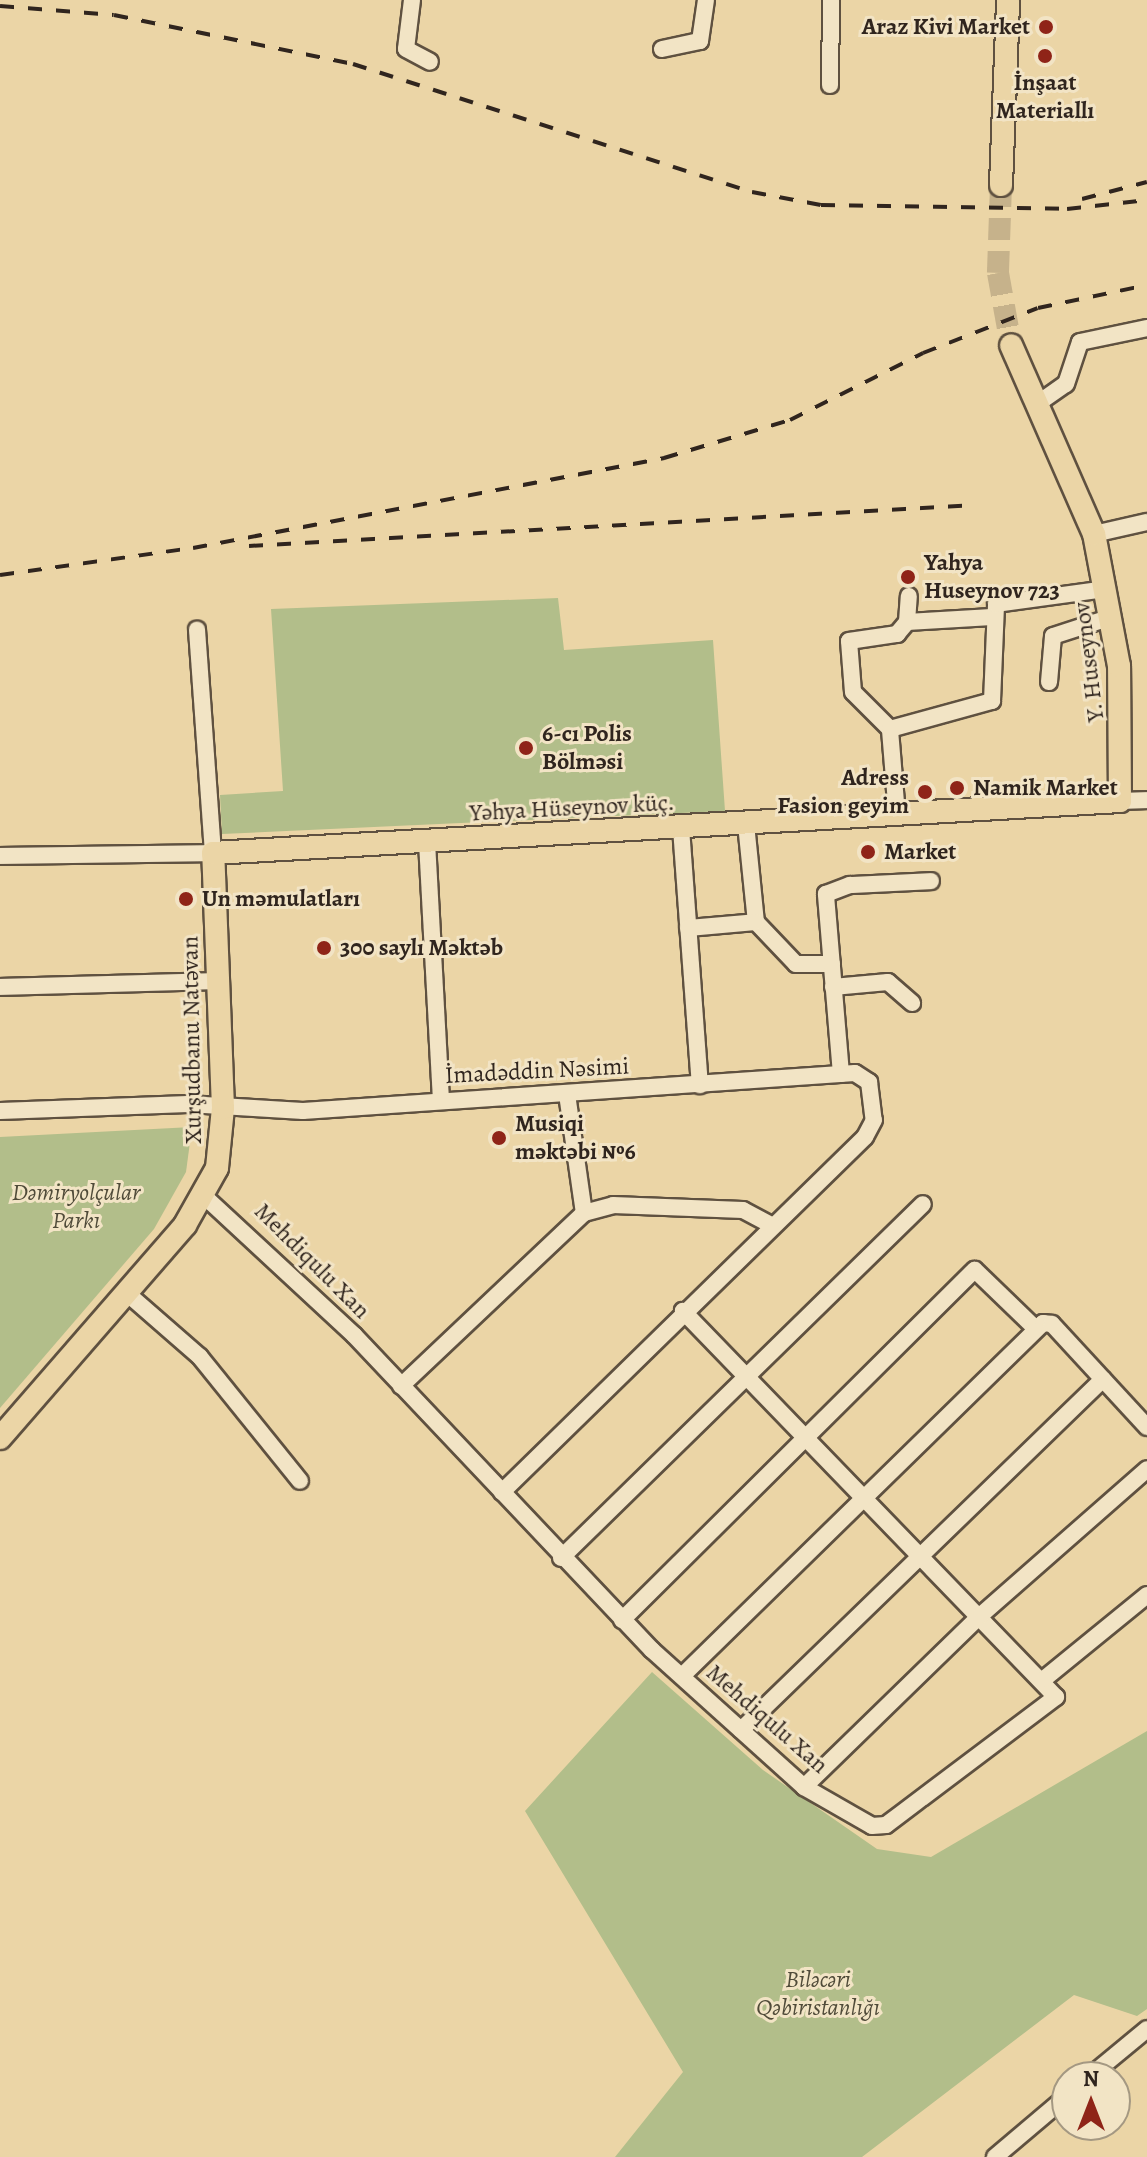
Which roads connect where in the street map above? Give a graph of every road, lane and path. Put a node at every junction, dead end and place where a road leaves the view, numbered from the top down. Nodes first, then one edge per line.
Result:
1 (412, 0) edge
2 (706, 0) edge
3 (831, 0) edge
4 (1008, 0) edge
5 (662, 49) dead end
6 (430, 62) dead end
7 (830, 85) dead end
8 (1001, 185) tunnel mouth
9 (1147, 328) edge
10 (1011, 345) tunnel mouth
11 (1037, 404) junction
12 (1147, 522) edge
13 (1094, 534) junction
14 (1106, 589) junction
15 (909, 596) dead end
16 (992, 617) junction
17 (1112, 617) junction
18 (907, 622) junction
19 (197, 630) dead end
20 (1049, 682) dead end
21 (890, 729) junction
22 (1147, 800) edge
23 (1120, 801) junction
24 (897, 815) junction
25 (746, 824) junction
26 (681, 828) junction
27 (427, 842) junction
28 (213, 853) junction
29 (0, 856) edge
30 (931, 881) dead end
31 (756, 922) junction
32 (688, 928) junction
33 (832, 964) junction
34 (220, 981) junction
35 (0, 987) edge
36 (833, 987) junction
37 (912, 1003) dead end
38 (848, 1074) junction
39 (700, 1085) junction
40 (567, 1094) junction
41 (441, 1100) junction
42 (223, 1108) junction
43 (0, 1111) edge
44 (204, 1196) junction
45 (923, 1204) dead end
46 (584, 1213) junction
47 (773, 1226) junction
48 (129, 1295) junction
49 (683, 1311) junction
50 (1035, 1328) junction
51 (748, 1377) junction
52 (1103, 1379) junction
53 (401, 1386) junction
54 (1147, 1427) edge
55 (0, 1438) edge
56 (807, 1438) junction
57 (1147, 1469) edge
58 (300, 1481) dead end
59 (502, 1492) junction
60 (864, 1496) junction
61 (922, 1555) junction
62 (561, 1558) junction
63 (1147, 1595) edge
64 (981, 1615) junction
65 (622, 1620) junction
66 (682, 1676) junction
67 (1044, 1679) junction
68 (741, 1730) junction
69 (804, 1787) junction
70 (1147, 2029) edge
71 (1108, 2061) edge
72 (1051, 2110) edge
73 (995, 2157) edge

1 - 6 street
2 - 5 street
3 - 7 street
4 - 8 main road
9 - 11 street
10 - 11 main road, Y. Huseynov
11 - 13 main road, Y. Huseynov
12 - 13 street
13 - 14 main road, Y. Huseynov
14 - 16 street
14 - 17 main road, Y. Huseynov
15 - 18 street
16 - 18 street
16 - 21 street
17 - 20 street
17 - 23 main road, Y. Huseynov
18 - 21 street
19 - 28 street
21 - 24 street
22 - 23 street, Yəhya Hüseynov küç.
23 - 24 main road, Yəhya Hüseynov küç.
24 - 25 main road, Yəhya Hüseynov küç.
25 - 26 main road, Yəhya Hüseynov küç.
25 - 31 street
26 - 27 main road, Yəhya Hüseynov küç.
26 - 32 street
27 - 28 main road, Yəhya Hüseynov küç.
27 - 41 street
28 - 29 street, Yəhya Hüseynov küç.
28 - 34 main road, Xurşudbanu Natəvan
30 - 33 street
31 - 32 street
31 - 33 street
32 - 39 street
33 - 36 street
34 - 35 street
34 - 42 main road, Xurşudbanu Natəvan
36 - 37 street
36 - 38 street
38 - 39 street, İmadəddin Nəsimi
38 - 47 street
39 - 40 street, İmadəddin Nəsimi
40 - 41 street, İmadəddin Nəsimi
40 - 46 street
41 - 42 street, İmadəddin Nəsimi
42 - 43 street, İmadəddin Nəsimi
42 - 44 main road, Xurşudbanu Natəvan
44 - 48 main road, Xurşudbanu Natəvan
44 - 53 street, Mehdiqulu Xan
45 - 51 street
46 - 47 street
46 - 53 street
47 - 49 street
48 - 55 main road, Xurşudbanu Natəvan
48 - 58 street
49 - 51 street
49 - 59 street
50 - 52 street
50 - 56 street
50 - 60 street
51 - 56 street
51 - 62 street
52 - 54 street
52 - 61 street
53 - 59 street, Mehdiqulu Xan
56 - 60 street
56 - 65 street
57 - 64 street
59 - 62 street, Mehdiqulu Xan
60 - 61 street
60 - 66 street
61 - 64 street
61 - 68 street
62 - 65 street, Mehdiqulu Xan
63 - 67 street
64 - 67 street
64 - 69 street
65 - 66 street, Mehdiqulu Xan
66 - 68 street, Mehdiqulu Xan
67 - 69 street, Mehdiqulu Xan
68 - 69 street, Mehdiqulu Xan
70 - 71 street
72 - 73 street

